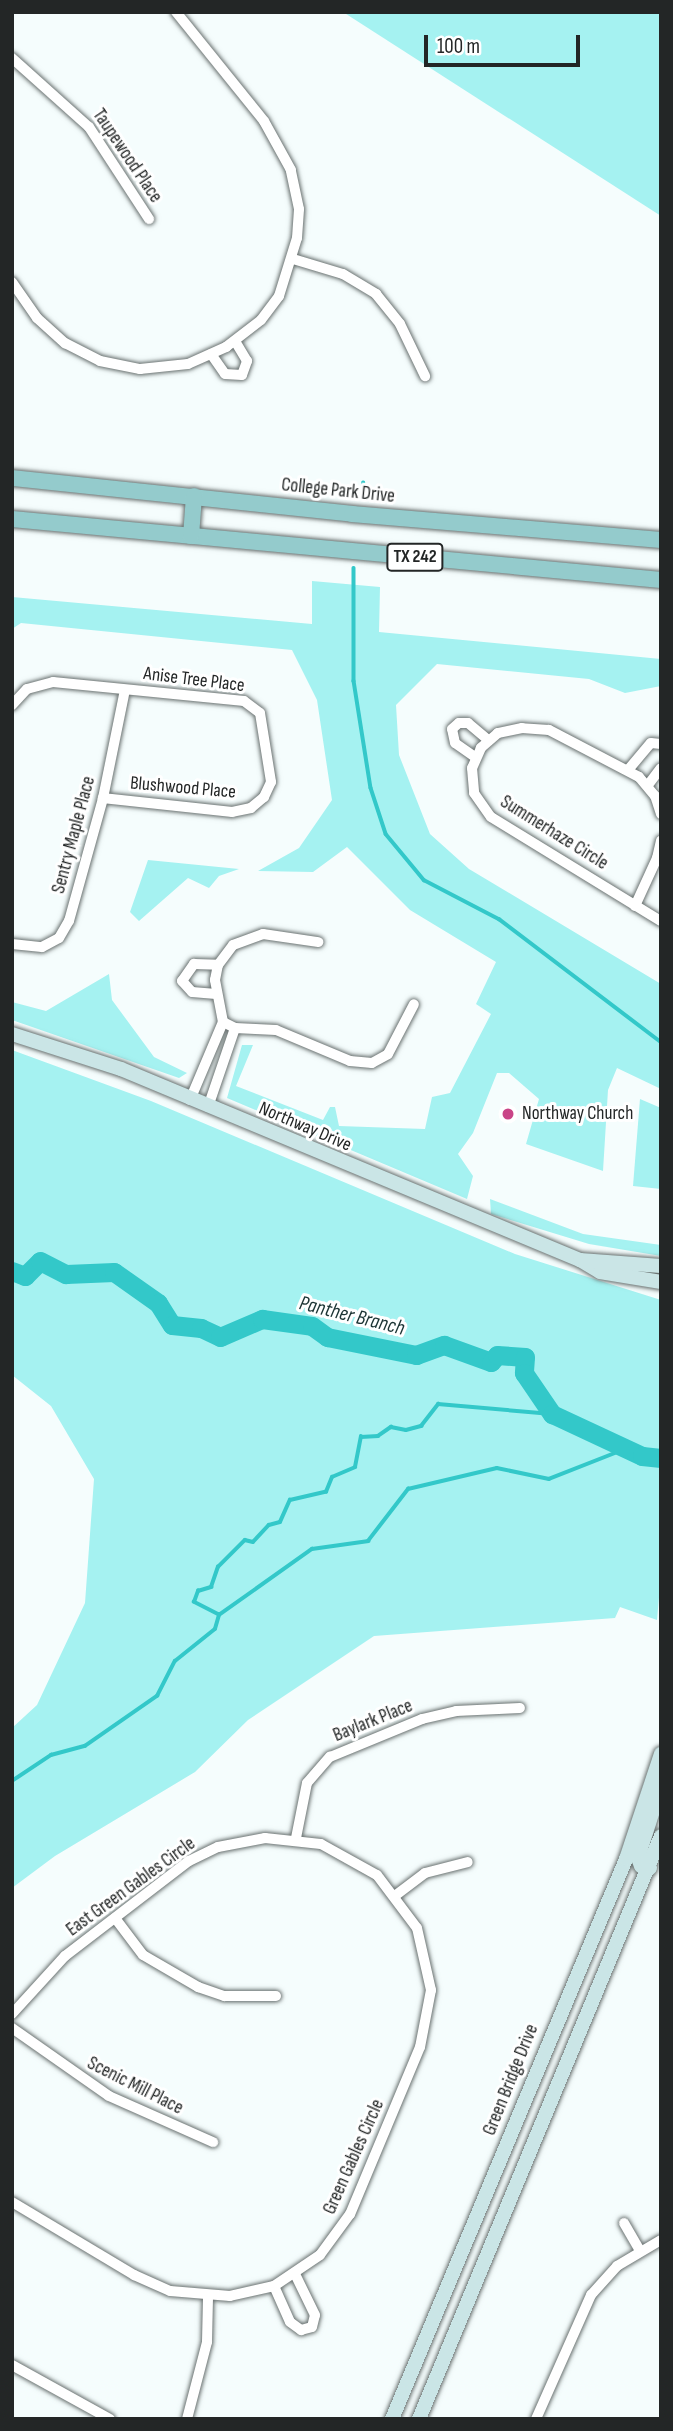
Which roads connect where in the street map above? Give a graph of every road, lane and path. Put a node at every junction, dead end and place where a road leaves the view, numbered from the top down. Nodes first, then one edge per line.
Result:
1 (176, 12) edge
2 (12, 58) edge
3 (149, 219) dead end
4 (293, 259) junction
5 (12, 282) edge
6 (23, 300) junction
7 (12, 307) edge
8 (234, 341) junction
9 (211, 354) junction
10 (425, 376) dead end
11 (12, 478) edge
12 (194, 496) junction
13 (12, 519) edge
14 (191, 536) junction
15 (661, 540) edge
16 (661, 580) edge
17 (125, 690) junction
18 (12, 705) edge
19 (488, 740) junction
20 (661, 744) edge
21 (475, 757) junction
22 (661, 768) edge
23 (628, 770) junction
24 (648, 785) junction
25 (103, 798) junction
26 (258, 803) joint
27 (661, 814) edge
28 (661, 840) edge
29 (635, 906) junction
30 (661, 921) edge
31 (318, 942) dead end
32 (12, 944) edge
33 (218, 965) junction
34 (216, 994) junction
35 (414, 1004) dead end
36 (223, 1022) junction
37 (235, 1028) junction
38 (12, 1034) edge
39 (190, 1100) junction
40 (208, 1108) junction
41 (580, 1260) junction
42 (661, 1266) edge
43 (661, 1282) edge
44 (520, 1708) dead end
45 (661, 1754) edge
46 (661, 1786) edge
47 (661, 1836) edge
48 (296, 1838) junction
49 (468, 1862) dead end
50 (655, 1870) edge
51 (396, 1895) junction
52 (116, 1918) junction
53 (276, 1996) dead end
54 (12, 2014) edge
55 (12, 2028) edge
56 (213, 2142) dead end
57 (12, 2203) edge
58 (624, 2223) dead end
59 (661, 2240) edge
60 (640, 2251) junction
61 (295, 2274) junction
62 (274, 2286) junction
63 (208, 2297) junction
64 (12, 2365) edge
65 (110, 2419) edge
66 (187, 2419) edge
67 (391, 2419) edge
68 (419, 2419) edge
69 (536, 2419) edge

1 - 4 street
2 - 3 street, Taupewood Place
4 - 8 street
4 - 10 street
5 - 6 street
6 - 7 street
6 - 9 street
8 - 9 street
8 - 9 street
11 - 12 main road, College Park Drive / TX 242
12 - 14 main road
12 - 15 main road, College Park Drive / TX 242
13 - 14 main road, TX 242
14 - 16 main road, TX 242
17 - 18 street, Anise Tree Place
17 - 25 street, Sentry Maple Place
17 - 26 street, Anise Tree Place
19 - 21 street
19 - 21 street
19 - 23 street
20 - 23 street
21 - 29 street, Summerhaze Circle
22 - 24 street
23 - 24 street
24 - 27 street
25 - 26 street, Blushwood Place
25 - 32 street, Sentry Maple Place
28 - 29 street
29 - 30 street, Summerhaze Circle
31 - 33 street
33 - 34 street
33 - 34 street
34 - 36 street
35 - 37 street
36 - 37 street
36 - 39 street
37 - 40 street
38 - 39 main road, Northway Drive
39 - 40 main road, Northway Drive
40 - 41 main road, Northway Drive
41 - 42 main road, Northway Drive
41 - 43 main road, Northway Drive
44 - 48 street, Baylark Place
45 - 67 main road, Green Bridge Drive
46 - 50 main road
47 - 50 main road
48 - 51 street, Green Gables Circle
48 - 52 street, East Green Gables Circle
49 - 51 street
50 - 68 main road
51 - 61 street, Green Gables Circle
52 - 53 street
52 - 54 street, East Green Gables Circle
55 - 56 street, Scenic Mill Place
57 - 63 street, Green Gables Circle
58 - 60 street
59 - 60 street
60 - 69 street
61 - 62 street, Green Gables Circle
61 - 62 street
62 - 63 street, Green Gables Circle
63 - 66 street
64 - 65 street

